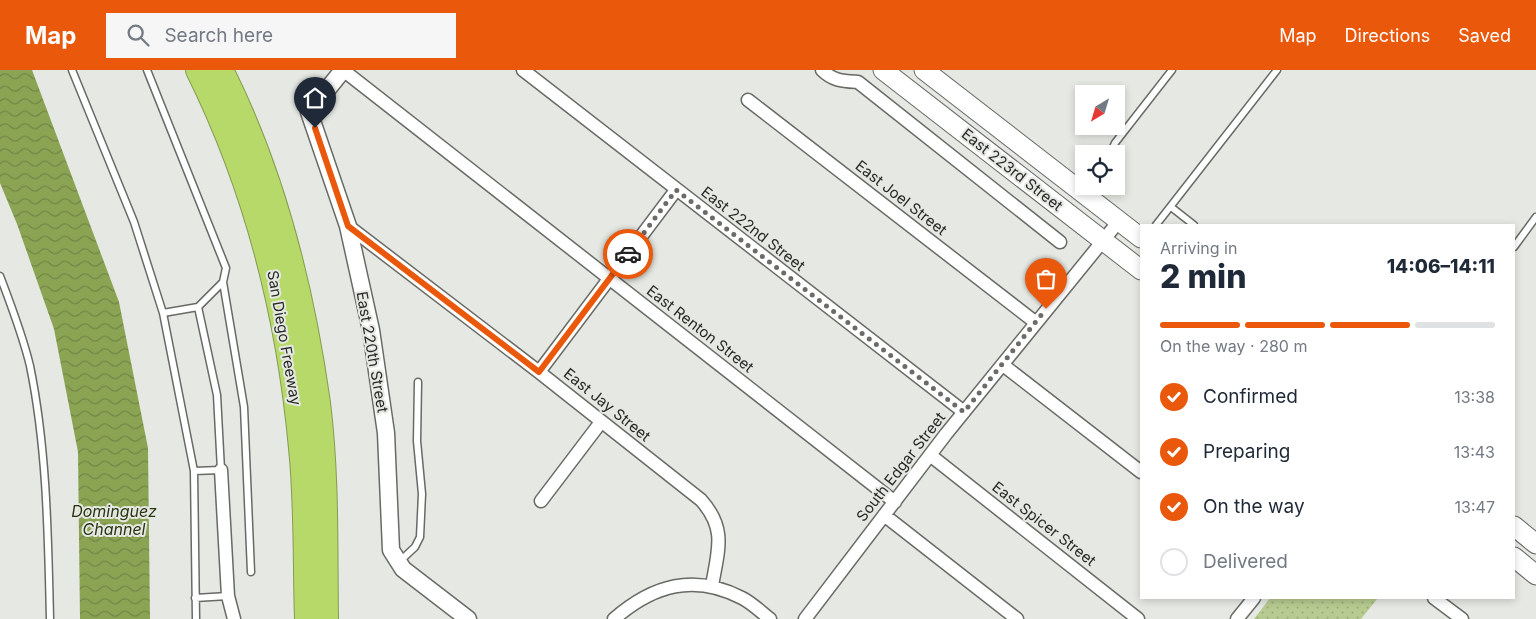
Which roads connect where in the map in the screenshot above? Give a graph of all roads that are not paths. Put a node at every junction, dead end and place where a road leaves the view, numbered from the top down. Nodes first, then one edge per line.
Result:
1 (72, 70) edge
2 (146, 70) edge
3 (198, 70) edge
4 (213, 70) edge
5 (221, 70) edge
6 (236, 70) edge
7 (343, 70) edge
8 (524, 70) edge
9 (822, 70) edge
10 (883, 70) edge
11 (924, 70) edge
12 (1172, 70) edge
13 (1277, 70) edge
14 (748, 100) dead end
15 (1114, 145) edge
16 (1075, 180) edge
17 (676, 190) junction
18 (1095, 195) edge
19 (1171, 206) junction
20 (1536, 217) edge
21 (1119, 221) junction
22 (1157, 224) edge
23 (1193, 224) edge
24 (348, 226) junction
25 (1140, 237) edge
26 (1103, 240) junction
27 (1060, 242) dead end
28 (1515, 246) edge
29 (1140, 269) edge
30 (0, 276) edge
31 (609, 278) junction
32 (223, 282) junction
33 (198, 307) junction
34 (163, 313) junction
35 (1035, 322) junction
36 (1003, 365) junction
37 (539, 372) junction
38 (418, 382) dead end
39 (964, 412) junction
40 (601, 422) junction
41 (930, 455) junction
42 (221, 470) junction
43 (194, 471) junction
44 (1140, 471) edge
45 (541, 501) dead end
46 (895, 502) junction
47 (884, 515) junction
48 (1515, 527) edge
49 (1536, 544) edge
50 (1515, 558) edge
51 (399, 562) junction
52 (251, 572) dead end
53 (1536, 574) edge
54 (712, 586) junction
55 (228, 596) junction
56 (195, 598) junction
57 (1253, 599) edge
58 (1435, 599) edge
59 (50, 619) edge
60 (196, 619) edge
61 (234, 619) edge
62 (307, 619) edge
63 (318, 619) edge
64 (326, 619) edge
65 (339, 619) edge
66 (468, 619) edge
67 (614, 619) edge
68 (770, 619) edge
69 (805, 619) edge
70 (1017, 619) edge
71 (1138, 619) edge
72 (1237, 619) edge
73 (1462, 619) edge

1 - 34 lane
2 - 32 lane
3 - 62 highway, San Diego Freeway
4 - 63 highway
5 - 64 highway
6 - 65 highway
7 - 24 street, East 220th Street
7 - 31 street, East Renton Street
8 - 17 street, East 222nd Street
9 - 27 street
10 - 26 main road, East 223rd Street
11 - 16 main road, East 223rd Street
12 - 15 lane
13 - 19 lane
14 - 35 street, East Joel Street
17 - 31 street
17 - 39 street, East 222nd Street
18 - 21 main road, East 223rd Street
19 - 22 lane
19 - 23 lane
20 - 28 lane
21 - 25 main road, East 223rd Street
21 - 26 street, South Edgar Street
24 - 37 street, East Jay Street
24 - 51 street, East 220th Street
26 - 29 main road, East 223rd Street
26 - 35 street, South Edgar Street
30 - 59 lane
31 - 37 street
31 - 46 street, East Renton Street
32 - 33 lane
32 - 52 lane
33 - 34 lane
33 - 42 lane
34 - 43 lane
35 - 36 street, South Edgar Street
36 - 39 street, South Edgar Street
36 - 44 street
37 - 40 street, East Jay Street
38 - 51 lane
39 - 41 street, South Edgar Street
40 - 45 street
40 - 54 street, East Jay Street
41 - 46 street, South Edgar Street
41 - 71 street, East Spicer Street
42 - 43 lane
42 - 55 street
43 - 56 lane
46 - 47 street, South Edgar Street
47 - 69 street, South Edgar Street
47 - 70 street
48 - 49 main road
50 - 53 main road
51 - 66 street, East 220th Street
54 - 67 street
54 - 68 street
55 - 56 lane
55 - 61 street
56 - 60 lane
57 - 72 street
58 - 73 street

